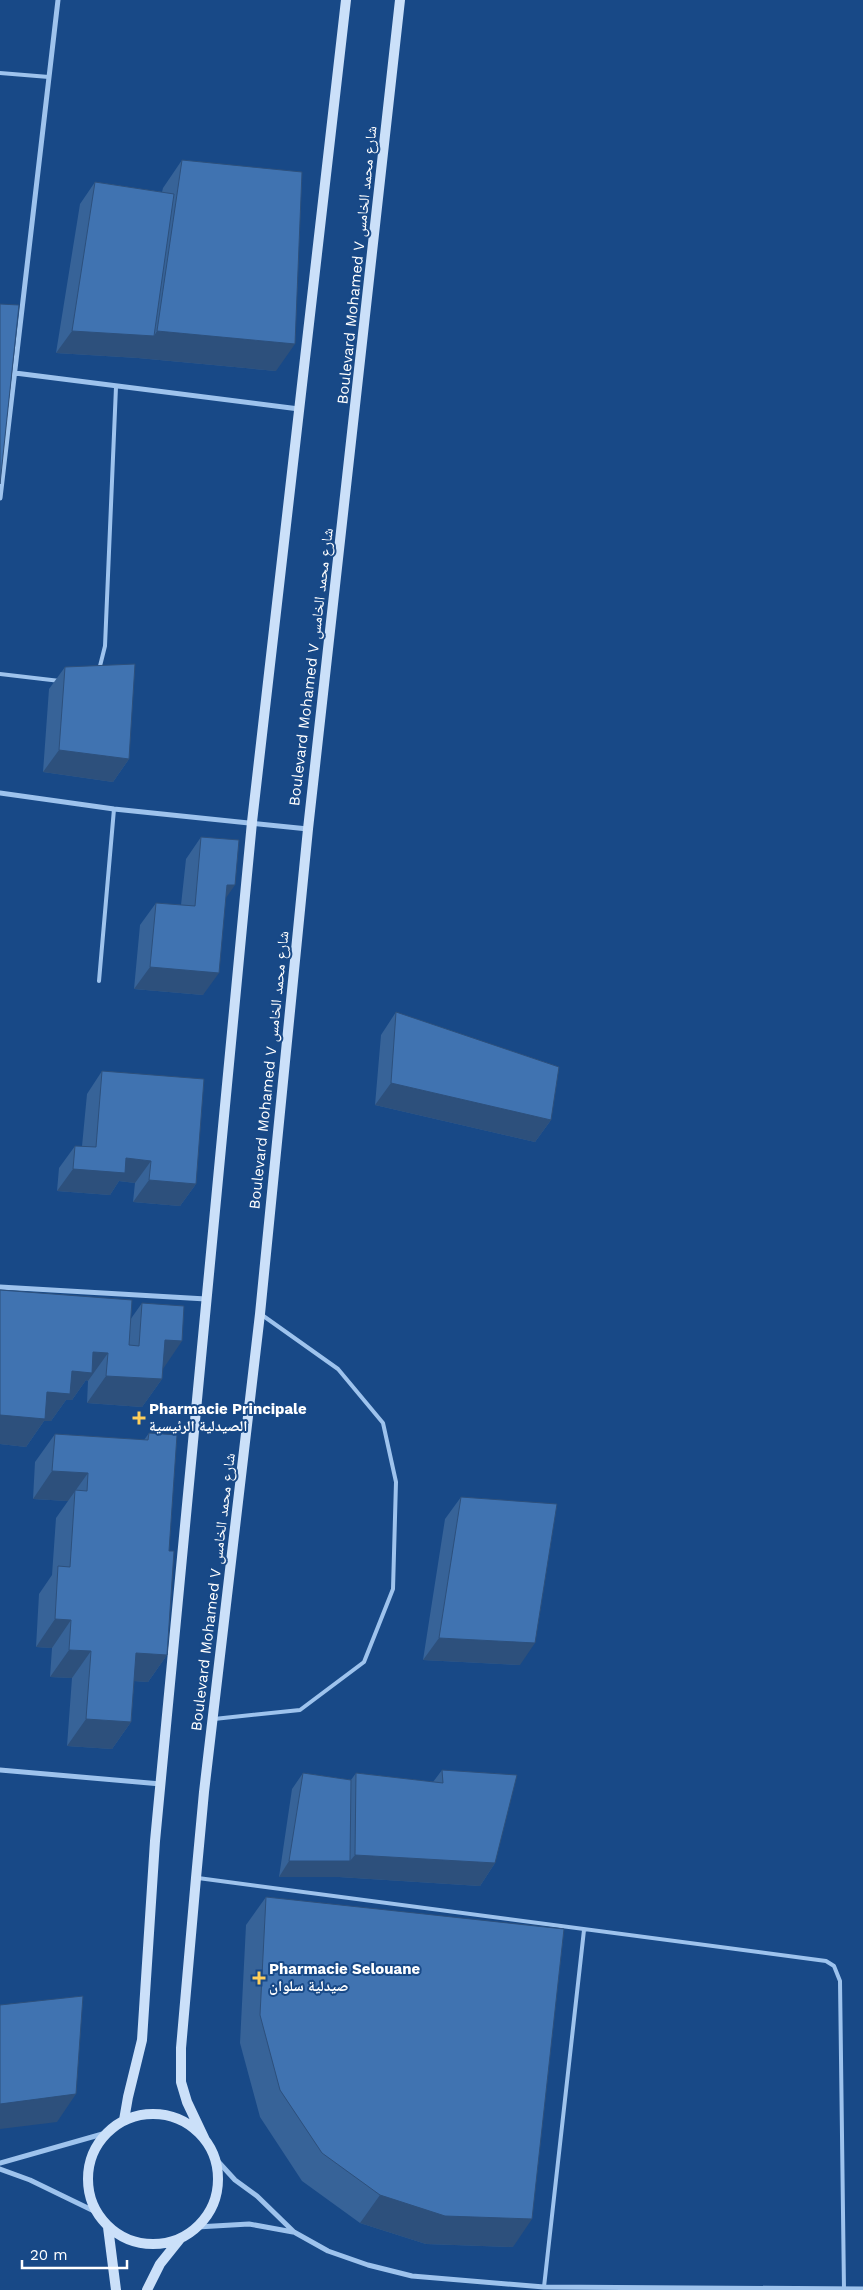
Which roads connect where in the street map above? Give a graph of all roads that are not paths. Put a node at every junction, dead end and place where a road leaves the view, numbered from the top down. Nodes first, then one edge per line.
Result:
1 (58, 0) edge
2 (346, 0) edge
3 (400, 0) edge
4 (0, 73) edge
5 (49, 78) junction
6 (14, 323) edge
7 (20, 324) junction
8 (15, 373) junction
9 (116, 387) junction
10 (299, 409) junction
11 (0, 498) edge
12 (0, 674) edge
13 (94, 675) edge
14 (64, 682) edge
15 (0, 793) edge
16 (114, 809) junction
17 (252, 822) junction
18 (308, 828) junction
19 (100, 981) dead end
20 (0, 1286) edge
21 (206, 1299) junction
22 (260, 1314) junction
23 (214, 1719) junction
24 (0, 1770) edge
25 (161, 1784) junction
26 (196, 1878) junction
27 (584, 1930) junction
28 (124, 2120) junction
29 (106, 2134) junction
30 (205, 2140) junction
31 (214, 2157) junction
32 (0, 2164) edge
33 (0, 2169) edge
34 (96, 2212) junction
35 (108, 2227) junction
36 (197, 2227) junction
37 (294, 2232) junction
38 (180, 2238) junction
39 (544, 2288) junction
40 (844, 2288) junction
41 (863, 2289) edge
42 (116, 2290) edge
43 (147, 2290) edge

1 - 5 street
2 - 10 street, Boulevard Mohamed V شارع محمد الخامس
3 - 18 street, Boulevard Mohamed V شارع محمد الخامس
4 - 5 lane
5 - 7 street
6 - 7 street
7 - 8 street
8 - 9 street
8 - 11 street
9 - 10 street
9 - 13 lane
10 - 17 street, Boulevard Mohamed V شارع محمد الخامس
12 - 14 lane
15 - 16 street
16 - 17 street
16 - 19 lane
17 - 18 street
17 - 21 street, Boulevard Mohamed V شارع محمد الخامس
18 - 22 street, Boulevard Mohamed V شارع محمد الخامس
20 - 21 street
21 - 25 street, Boulevard Mohamed V شارع محمد الخامس
22 - 23 street, Boulevard Mohamed V شارع محمد الخامس
22 - 23 lane
23 - 26 street, Boulevard Mohamed V شارع محمد الخامس
24 - 25 street
25 - 28 street, Boulevard Mohamed V شارع محمد الخامس
26 - 27 lane
26 - 30 street, Boulevard Mohamed V شارع محمد الخامس
27 - 39 lane
27 - 40 lane
28 - 29 street
28 - 30 street
29 - 32 street
29 - 34 street
30 - 31 street
31 - 36 street
31 - 37 street
33 - 34 street
34 - 35 street
35 - 38 street
35 - 42 street
36 - 37 street
36 - 38 street
37 - 39 street
38 - 43 street
39 - 40 street
40 - 41 street

